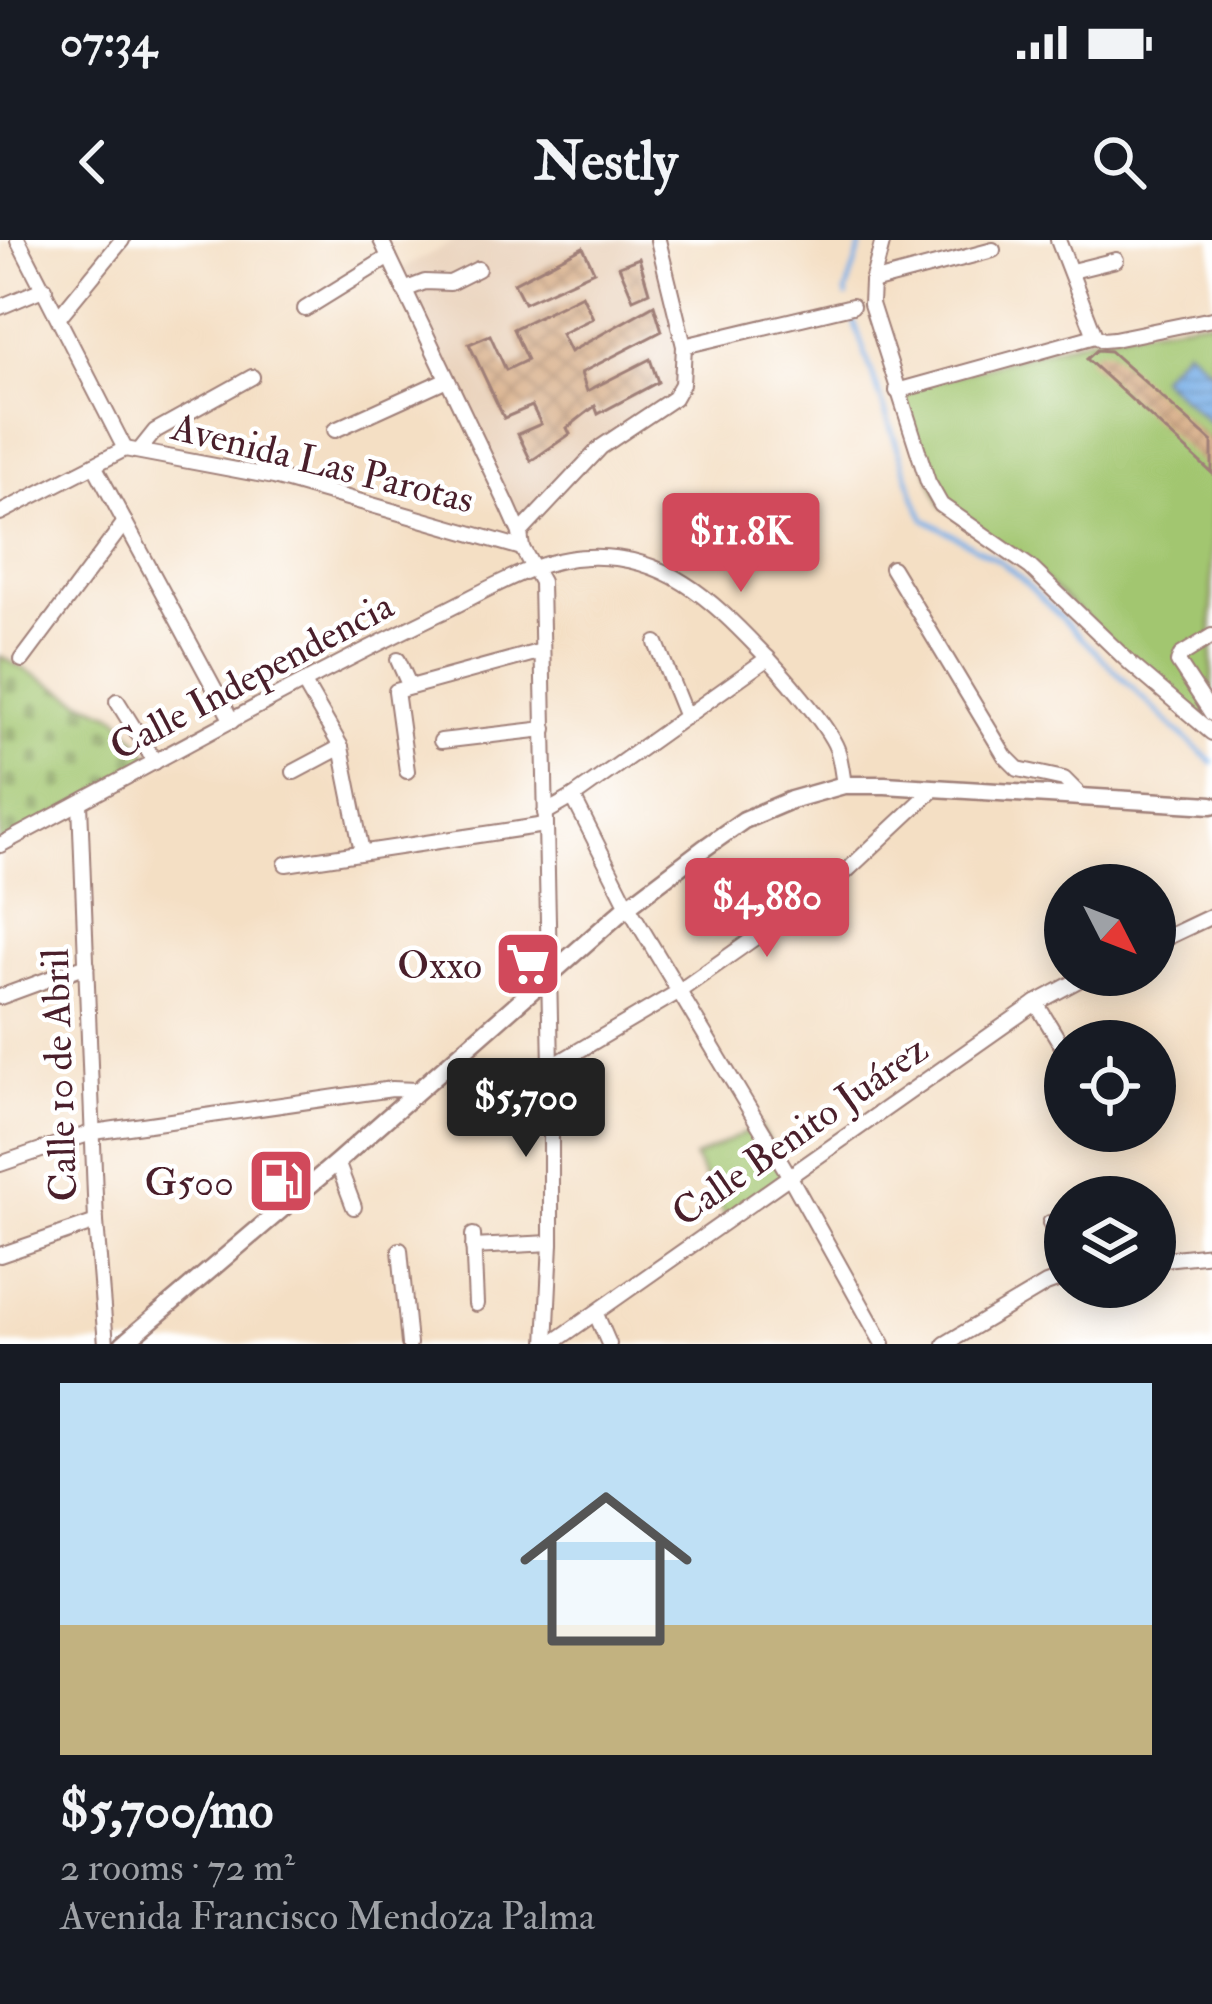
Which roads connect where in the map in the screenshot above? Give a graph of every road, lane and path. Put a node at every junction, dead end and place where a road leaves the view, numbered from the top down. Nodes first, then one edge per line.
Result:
1 (18, 240) edge
2 (122, 240) edge
3 (381, 240) edge
4 (658, 240) edge
5 (883, 240) edge
6 (1058, 240) edge
7 (993, 250) dead end
8 (389, 257) junction
9 (1116, 260) dead end
10 (478, 269) dead end
11 (1072, 271) junction
12 (872, 282) junction
13 (45, 288) junction
14 (404, 290) junction
15 (853, 306) dead end
16 (0, 307) edge
17 (305, 309) dead end
18 (58, 317) junction
19 (1212, 319) edge
20 (1095, 336) junction
21 (684, 346) junction
22 (251, 377) dead end
23 (447, 379) junction
24 (897, 391) junction
25 (335, 430) dead end
26 (132, 450) junction
27 (94, 465) junction
28 (0, 513) edge
29 (125, 522) junction
30 (521, 541) junction
31 (535, 568) junction
32 (892, 568) dead end
33 (1212, 636) edge
34 (656, 643) dead end
35 (542, 651) junction
36 (769, 658) junction
37 (22, 660) dead end
38 (398, 661) dead end
39 (304, 683) junction
40 (410, 687) junction
41 (117, 701) dead end
42 (1212, 714) edge
43 (686, 717) junction
44 (232, 722) junction
45 (545, 729) junction
46 (1212, 733) edge
47 (441, 741) dead end
48 (340, 747) junction
49 (155, 762) junction
50 (407, 771) dead end
51 (294, 772) dead end
52 (844, 785) junction
53 (935, 788) junction
54 (1081, 796) junction
55 (573, 797) junction
56 (80, 803) junction
57 (1212, 805) edge
58 (545, 819) junction
59 (0, 845) edge
60 (362, 852) junction
61 (286, 863) dead end
62 (628, 906) junction
63 (1212, 916) edge
64 (1176, 933) edge
65 (87, 965) junction
66 (548, 976) junction
67 (678, 992) junction
68 (1050, 996) edge
69 (0, 997) edge
70 (1036, 1004) junction
71 (1046, 1020) edge
72 (550, 1066) junction
73 (416, 1090) junction
74 (94, 1132) junction
75 (337, 1162) junction
76 (0, 1164) edge
77 (790, 1177) junction
78 (354, 1207) dead end
79 (96, 1222) junction
80 (551, 1243) junction
81 (400, 1250) dead end
82 (1212, 1254) edge
83 (0, 1255) edge
84 (1176, 1257) edge
85 (1044, 1285) edge
86 (476, 1304) dead end
87 (596, 1314) junction
88 (106, 1344) edge
89 (123, 1344) edge
90 (410, 1344) edge
91 (548, 1344) edge
92 (609, 1344) edge
93 (884, 1344) edge
94 (945, 1344) edge

1 - 13 street, Avenida Las Parotas
2 - 18 street
3 - 8 street
4 - 21 street
5 - 12 street
6 - 11 street
7 - 12 street
8 - 14 street
8 - 17 street
9 - 11 street
10 - 14 street
11 - 20 street
12 - 24 street
13 - 16 street
13 - 18 street, Avenida Las Parotas
14 - 23 street
15 - 21 street
18 - 26 street, Avenida Las Parotas
19 - 20 street
20 - 24 street
21 - 30 street
22 - 26 street
23 - 25 street
23 - 30 street
24 - 46 street
26 - 27 street
26 - 30 street, Avenida Las Parotas
27 - 28 street
27 - 29 street
29 - 37 street
29 - 44 street
30 - 31 street
31 - 35 street
31 - 36 street, Calle Independencia
31 - 39 street, Calle Independencia
32 - 54 street
33 - 42 street
34 - 43 street
35 - 40 street
35 - 45 street
36 - 43 street
36 - 52 street, Calle Independencia
38 - 40 street
39 - 44 street, Calle Independencia
39 - 48 street
40 - 50 street
41 - 49 street
43 - 55 street
44 - 49 street, Calle Independencia
45 - 47 street
45 - 58 street
48 - 51 street
48 - 60 street
49 - 56 street, Calle Independencia
52 - 53 main road
52 - 62 main road
53 - 54 main road
53 - 67 street
54 - 57 main road
55 - 58 street
55 - 62 street
56 - 59 street, Calle Independencia
56 - 65 street, Calle 10 de Abril
58 - 60 street
58 - 66 street
60 - 61 street
62 - 66 main road
62 - 67 street
63 - 64 street
65 - 69 street
65 - 74 street, Calle 10 de Abril
66 - 72 street
66 - 73 main road
67 - 72 street
67 - 77 street
68 - 70 street, Calle Benito Juárez
70 - 71 street
70 - 77 street, Calle Benito Juárez
72 - 80 street
73 - 74 street
73 - 75 main road
74 - 76 street
74 - 79 street, Calle 10 de Abril
75 - 78 street
75 - 89 main road
77 - 87 street, Calle Benito Juárez
77 - 93 street
79 - 83 street
79 - 88 street, Calle 10 de Abril
80 - 86 street
80 - 91 street
81 - 90 street
82 - 84 street
85 - 94 street
87 - 91 street, Calle Benito Juárez
87 - 92 street

